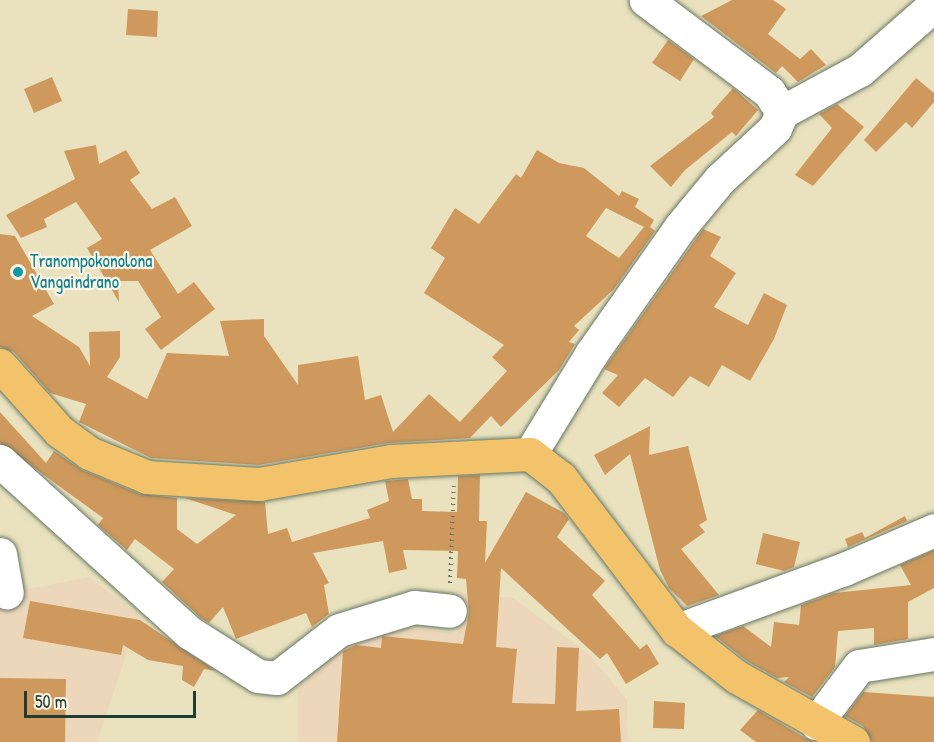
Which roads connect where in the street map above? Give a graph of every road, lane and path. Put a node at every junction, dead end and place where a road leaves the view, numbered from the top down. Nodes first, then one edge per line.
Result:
1 (646, 0) edge
2 (934, 5) edge
3 (782, 112) junction
4 (0, 366) edge
5 (530, 454) junction
6 (455, 456) junction
7 (0, 461) edge
8 (934, 530) edge
9 (0, 554) edge
10 (7, 592) dead end
11 (450, 611) joint
12 (677, 630) junction
13 (934, 654) edge
14 (816, 723) junction
15 (853, 742) edge

1 - 3 street
2 - 3 street
3 - 5 street
4 - 6 main road
5 - 6 main road
5 - 12 main road
6 - 11 path
7 - 11 street
8 - 12 street
9 - 10 street
12 - 14 main road
13 - 14 street
14 - 15 main road

